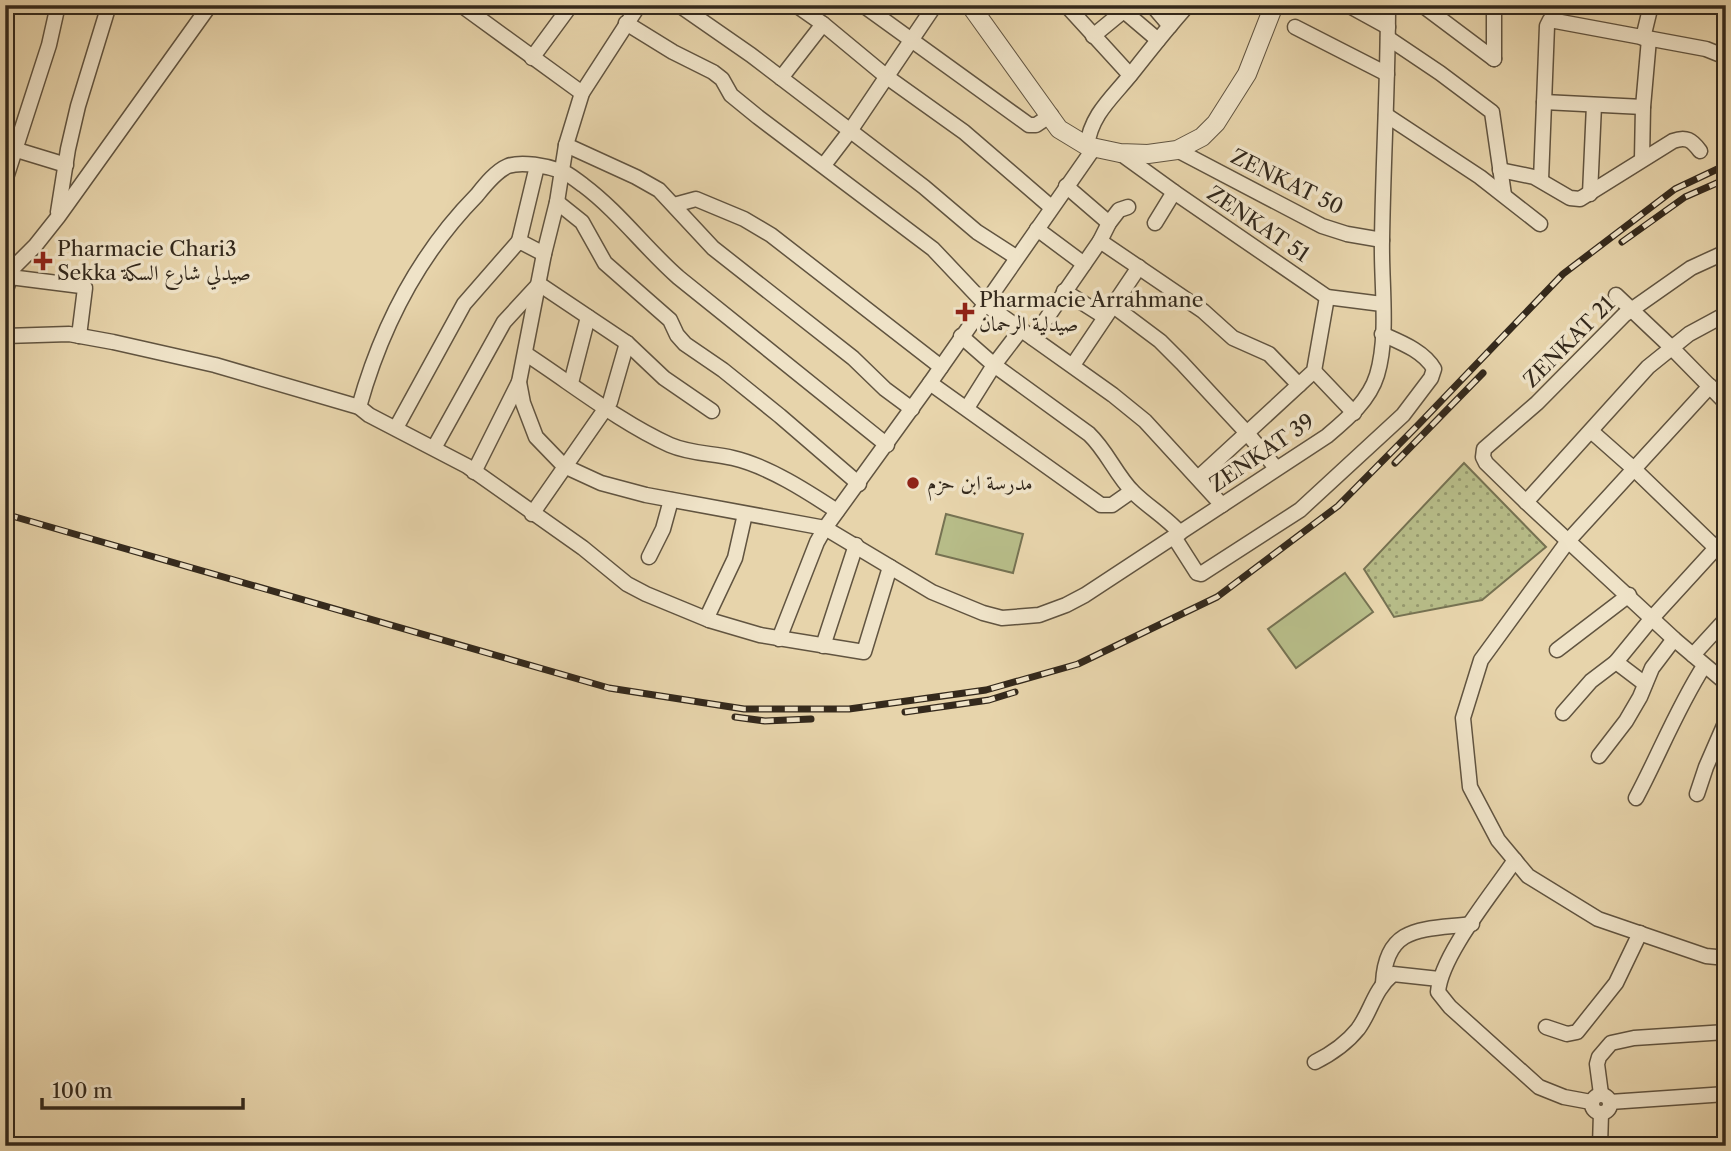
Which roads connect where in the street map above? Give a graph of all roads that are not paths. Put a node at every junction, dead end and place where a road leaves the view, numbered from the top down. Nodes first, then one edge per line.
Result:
1 (8, 5) edge
2 (58, 5) edge
3 (109, 5) edge
4 (210, 5) edge
5 (461, 5) edge
6 (571, 5) edge
7 (639, 5) edge
8 (679, 5) edge
9 (796, 5) edge
10 (863, 5) edge
11 (935, 5) edge
12 (970, 5) edge
13 (1066, 5) edge
14 (1152, 5) edge
15 (1188, 5) edge
16 (1275, 5) edge
17 (1348, 5) edge
18 (1388, 5) edge
19 (1422, 5) edge
20 (1651, 5) edge
21 (1494, 6) edge
22 (5, 23) edge
23 (626, 23) junction
24 (823, 24) junction
25 (1170, 26) junction
26 (1295, 27) dead end
27 (1388, 32) junction
28 (1093, 36) junction
29 (1646, 38) junction
30 (910, 39) junction
31 (1158, 40) junction
32 (1726, 57) edge
33 (532, 58) junction
34 (1387, 74) junction
35 (1130, 75) junction
36 (887, 77) junction
37 (781, 78) junction
38 (582, 93) junction
39 (1544, 102) junction
40 (1594, 105) junction
41 (1643, 107) junction
42 (1051, 115) junction
43 (1386, 115) junction
44 (850, 131) junction
45 (566, 145) junction
46 (1091, 147) junction
47 (10, 148) edge
48 (1177, 150) junction
49 (1700, 151) dead end
50 (1120, 153) junction
51 (1642, 159) junction
52 (66, 165) junction
53 (824, 165) junction
54 (537, 166) junction
55 (1500, 170) junction
56 (563, 171) junction
57 (1541, 180) junction
58 (5, 181) edge
59 (1066, 186) junction
60 (1174, 192) junction
61 (1590, 194) junction
62 (1504, 195) junction
63 (557, 202) junction
64 (674, 205) junction
65 (1051, 207) junction
66 (1128, 207) dead end
67 (58, 217) junction
68 (1109, 223) junction
69 (1155, 223) dead end
70 (1540, 223) dead end
71 (1037, 229) junction
72 (1382, 240) junction
73 (519, 241) junction
74 (1100, 241) junction
75 (1726, 252) edge
76 (544, 254) junction
77 (1016, 257) junction
78 (1084, 264) junction
79 (1139, 267) junction
80 (10, 271) edge
81 (539, 284) junction
82 (1064, 291) junction
83 (5, 293) edge
84 (1616, 295) dead end
85 (1327, 297) junction
86 (985, 304) junction
87 (1382, 304) junction
88 (1632, 309) junction
89 (1109, 311) junction
90 (1726, 314) edge
91 (588, 317) junction
92 (1382, 334) junction
93 (1026, 335) junction
94 (5, 336) edge
95 (79, 336) junction
96 (961, 337) junction
97 (627, 343) junction
98 (1671, 347) junction
99 (526, 354) junction
100 (994, 365) junction
101 (1073, 365) junction
102 (941, 367) junction
103 (1314, 371) junction
104 (519, 382) junction
105 (571, 383) junction
106 (930, 383) junction
107 (1299, 385) junction
108 (1719, 392) edge
109 (359, 407) junction
110 (607, 407) junction
111 (967, 408) junction
112 (912, 409) junction
113 (712, 411) dead end
114 (1353, 413) junction
115 (396, 428) junction
116 (1591, 431) junction
117 (1247, 433) junction
118 (887, 445) junction
119 (434, 447) junction
120 (564, 466) junction
121 (1276, 468) junction
122 (1634, 469) junction
123 (474, 472) junction
124 (1198, 478) junction
125 (859, 484) junction
126 (1132, 491) junction
127 (671, 500) junction
128 (1526, 502) junction
129 (1222, 505) junction
130 (837, 511) junction
131 (532, 514) junction
132 (746, 514) junction
133 (825, 528) junction
134 (1177, 535) junction
135 (1568, 541) junction
136 (1721, 542) edge
137 (856, 545) junction
138 (649, 558) dead end
139 (891, 567) junction
140 (1629, 596) junction
141 (1653, 618) junction
142 (709, 620) junction
143 (1726, 620) edge
144 (779, 639) junction
145 (1674, 639) junction
146 (823, 646) junction
147 (1557, 650) dead end
148 (1693, 655) junction
149 (1616, 662) junction
150 (1704, 666) junction
151 (1726, 682) edge
152 (1645, 684) junction
153 (1563, 713) dead end
154 (1726, 720) edge
155 (1599, 757) dead end
156 (1697, 794) dead end
157 (1636, 799) dead end
158 (1515, 860) junction
159 (1472, 924) junction
160 (1640, 933) junction
161 (1726, 958) edge
162 (1439, 979) junction
163 (1383, 983) junction
164 (1546, 1027) dead end
165 (1726, 1032) edge
166 (1314, 1062) dead end
167 (1726, 1094) edge
168 (1601, 1103) junction
169 (1600, 1146) edge

1 - 22 street
2 - 47 street
3 - 52 street
4 - 67 street
5 - 33 street
6 - 33 street
7 - 23 street
8 - 37 street
9 - 24 street
10 - 30 street
11 - 30 street
12 - 42 street
13 - 28 street
14 - 25 street
15 - 25 street
16 - 48 street
17 - 27 street
18 - 27 street, ZENKAT 39
19 - 21 street
20 - 29 street
23 - 38 street
23 - 53 street
24 - 36 street
24 - 37 street
25 - 31 street
26 - 34 street
27 - 34 street, ZENKAT 39
27 - 55 street
28 - 31 street
28 - 35 street
29 - 32 street
29 - 39 street
29 - 41 street
30 - 36 street
30 - 42 street
31 - 35 street
33 - 38 street
34 - 43 street, ZENKAT 39
35 - 46 street
36 - 44 street
36 - 65 street
37 - 44 street
38 - 45 street
39 - 40 street
39 - 57 street
40 - 41 street
40 - 61 street
41 - 51 street
42 - 46 street
43 - 62 street
43 - 72 street, ZENKAT 39
44 - 53 street
44 - 77 street
45 - 56 street
45 - 64 street
46 - 50 street
46 - 59 street
47 - 52 street
47 - 58 street
48 - 50 street
48 - 72 street, ZENKAT 50
49 - 51 street
50 - 60 street, ZENKAT 51
51 - 61 street
52 - 67 street
53 - 86 street
54 - 56 street
54 - 73 street
54 - 109 street
55 - 57 street
55 - 62 street
56 - 63 street
56 - 118 street
57 - 61 street
59 - 65 street
59 - 68 street
60 - 69 street
60 - 85 street, ZENKAT 51
62 - 70 street
63 - 76 street
63 - 125 street
64 - 102 street
64 - 112 street
65 - 71 street
66 - 68 street
67 - 80 street
68 - 74 street
71 - 77 street
71 - 78 street
72 - 87 street, ZENKAT 39
73 - 76 street
73 - 115 street
74 - 78 street
74 - 79 street
75 - 88 street, ZENKAT 21
76 - 81 street
77 - 86 street
78 - 82 street
79 - 89 street
79 - 107 street
80 - 83 street
80 - 95 street
81 - 91 street
81 - 99 street
81 - 119 street
82 - 89 street
82 - 93 street
84 - 88 street
85 - 87 street, ZENKAT 51
85 - 103 street
86 - 93 street
86 - 96 street
87 - 92 street, ZENKAT 39
88 - 98 street
88 - 128 street, ZENKAT 21
89 - 101 street
89 - 117 street
90 - 98 street
91 - 97 street
91 - 105 street
92 - 114 street, ZENKAT 39
92 - 134 street
93 - 100 street
93 - 101 street
94 - 95 street
95 - 109 street
96 - 100 street
96 - 102 street
97 - 110 street
97 - 113 street
98 - 108 street
98 - 116 street
99 - 104 street
99 - 105 street
100 - 111 street
100 - 126 street
101 - 124 street
102 - 106 street
103 - 107 street
103 - 114 street
104 - 120 street
104 - 123 street
105 - 110 street
106 - 111 street
106 - 112 street
107 - 117 street
108 - 122 street
109 - 115 street
110 - 120 street
110 - 130 street
111 - 126 street
112 - 118 street
114 - 121 street, ZENKAT 39
115 - 119 street
116 - 122 street
116 - 128 street
117 - 121 street
117 - 124 street
118 - 125 street
119 - 123 street
120 - 127 street, ZENKAT 39
120 - 131 street
121 - 129 street, ZENKAT 39
122 - 135 street
122 - 136 street
123 - 131 street
124 - 129 street
125 - 130 street
126 - 134 street
127 - 132 street, ZENKAT 39
127 - 138 street
128 - 135 street
129 - 134 street, ZENKAT 39
130 - 133 street
131 - 142 street
132 - 133 street, ZENKAT 39
132 - 142 street
133 - 137 street, ZENKAT 39
133 - 144 street
134 - 139 street, ZENKAT 39
135 - 140 street
135 - 158 street
136 - 141 street
137 - 139 street, ZENKAT 39
137 - 146 street
139 - 146 street
140 - 141 street
140 - 147 street
141 - 145 street
141 - 149 street
142 - 144 street
143 - 148 street
144 - 146 street
145 - 148 street
145 - 152 street
148 - 150 street
149 - 152 street
149 - 153 street
150 - 151 street
150 - 157 street
152 - 155 street
154 - 156 street
158 - 159 street
158 - 160 street
159 - 162 street
159 - 163 street
160 - 161 street
160 - 164 street
162 - 163 street
162 - 168 street
163 - 166 street
165 - 168 street
167 - 168 street
168 - 169 street

